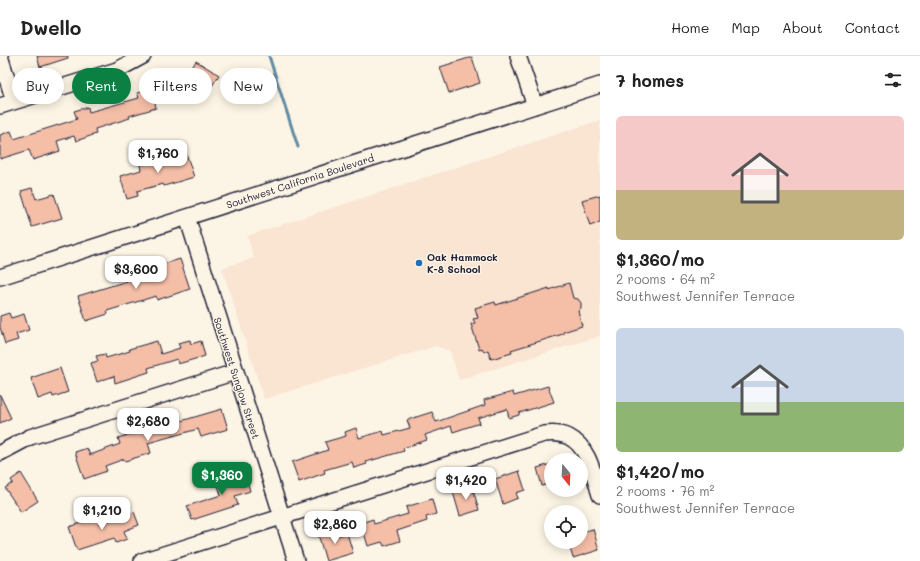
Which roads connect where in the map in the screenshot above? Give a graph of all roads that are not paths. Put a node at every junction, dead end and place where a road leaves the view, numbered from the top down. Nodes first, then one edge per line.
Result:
1 (0, 56) edge
2 (144, 56) edge
3 (518, 56) edge
4 (600, 85) edge
5 (7, 103) edge
6 (535, 106) junction
7 (187, 217) junction
8 (0, 277) edge
9 (235, 372) junction
10 (0, 452) edge
11 (600, 495) edge
12 (282, 518) junction
13 (142, 561) edge
14 (296, 561) edge

1 - 5 street
2 - 5 street
3 - 6 street
4 - 6 street, Southwest California Boulevard
6 - 7 street, Southwest California Boulevard
7 - 8 street, Southwest California Boulevard
7 - 9 street, Southwest Sunglow Street
9 - 10 street
9 - 12 street, Southwest Sunglow Street
11 - 12 street
12 - 13 street
12 - 14 street, Southwest Sunglow Street

